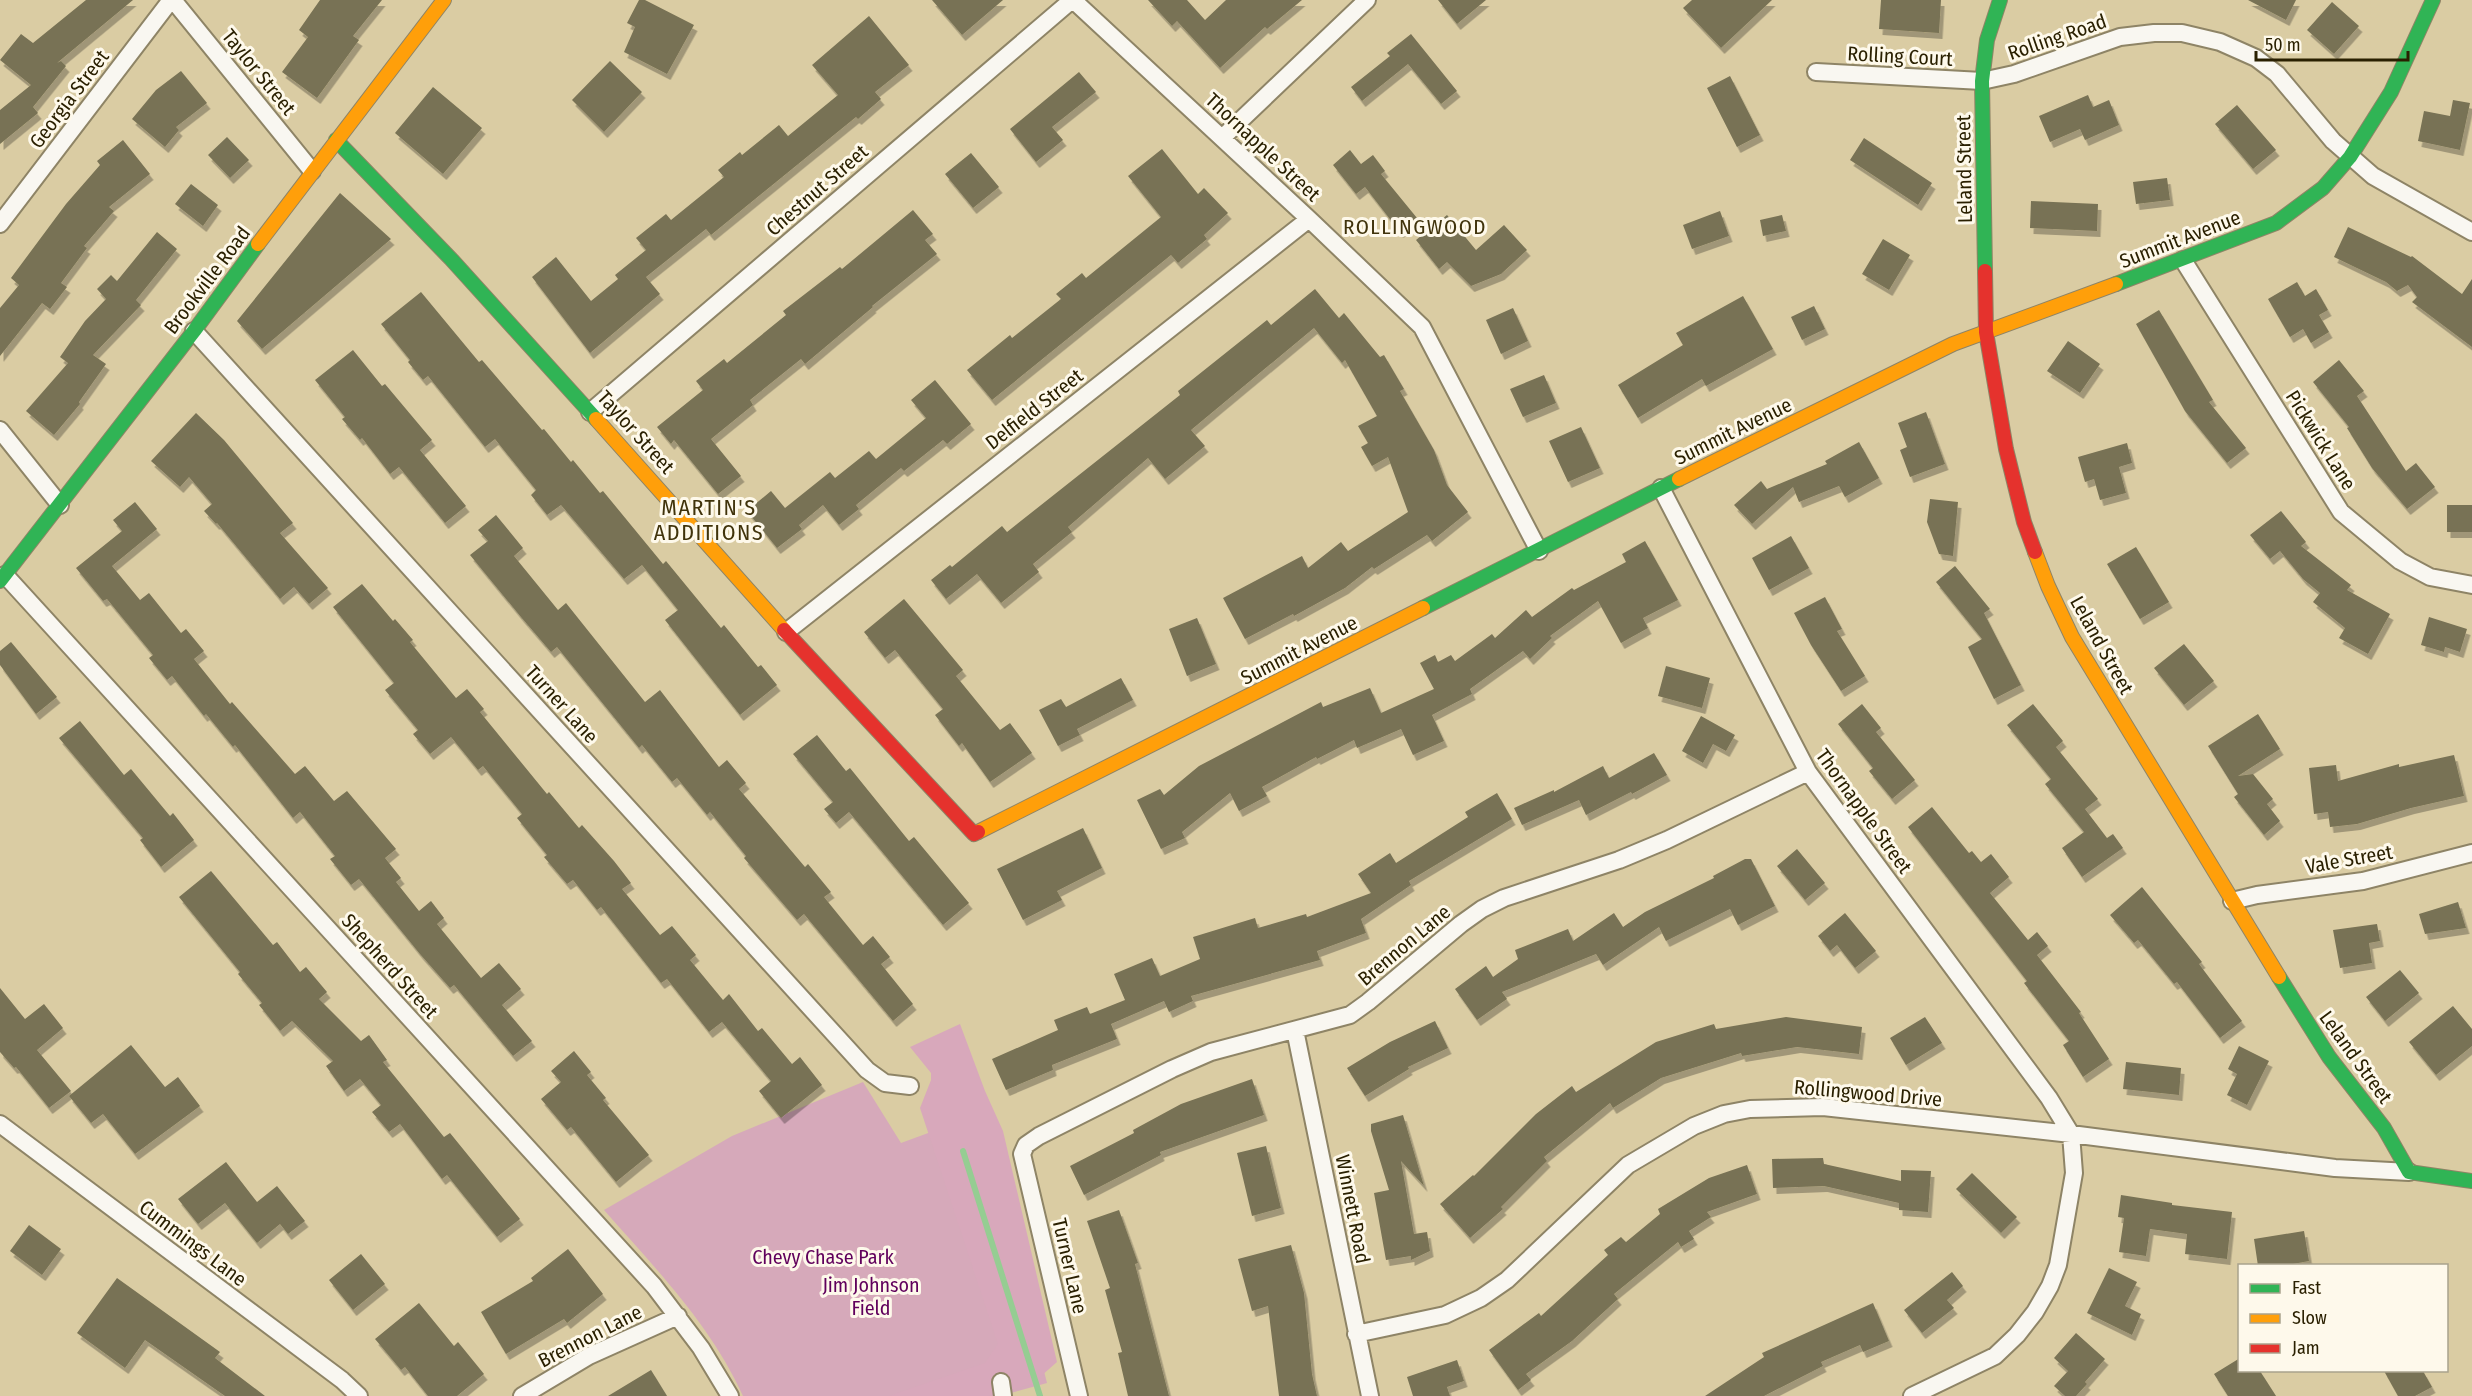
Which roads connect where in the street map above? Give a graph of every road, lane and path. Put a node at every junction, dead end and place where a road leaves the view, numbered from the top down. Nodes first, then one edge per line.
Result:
1 (172, 0) edge
2 (444, 0) edge
3 (1072, 0) edge
4 (1367, 0) edge
5 (2000, 0) edge
6 (2433, 0) edge
7 (1816, 72) dead end
8 (1982, 81) junction
9 (1222, 138) junction
10 (336, 140) junction
11 (2350, 157) junction
12 (312, 171) junction
13 (1309, 219) junction
14 (0, 224) edge
15 (2472, 232) edge
16 (2183, 260) junction
17 (195, 330) junction
18 (1986, 332) junction
19 (590, 412) junction
20 (0, 430) edge
21 (1661, 488) junction
22 (60, 505) junction
23 (1539, 551) junction
24 (3, 578) edge
25 (2472, 585) edge
26 (786, 632) junction
27 (1808, 772) junction
28 (974, 834) joint
29 (2472, 853) edge
30 (2232, 901) junction
31 (1296, 1030) junction
32 (910, 1086) dead end
33 (0, 1124) edge
34 (2071, 1134) junction
35 (1026, 1145) joint
36 (2409, 1173) junction
37 (2472, 1181) edge
38 (678, 1316) junction
39 (1356, 1334) junction
40 (359, 1396) edge
41 (522, 1396) edge
42 (730, 1396) edge
43 (1079, 1396) edge
44 (1370, 1396) edge
45 (1912, 1396) edge

1 - 12 street, Taylor Street
1 - 14 street, Georgia Street
2 - 10 street, Brookville Road
3 - 9 street, Thornapple Street
3 - 19 street, Chestnut Street
4 - 9 street
5 - 8 street, Leland Street
6 - 11 street, Summit Avenue
7 - 8 street, Rolling Court
8 - 11 street, Rolling Road
8 - 18 street, Leland Street
9 - 13 street, Thornapple Street
10 - 12 street, Brookville Road
10 - 19 street, Taylor Street
11 - 15 street, Rolling Road
11 - 16 street, Summit Avenue
12 - 17 street, Brookville Road
13 - 23 street, Thornapple Street
13 - 26 street, Delfield Street
16 - 18 street, Summit Avenue
16 - 25 street, Pickwick Lane
17 - 22 street, Brookville Road
17 - 32 street, Turner Lane
18 - 21 street, Summit Avenue
18 - 30 street, Leland Street
19 - 26 street, Taylor Street
20 - 22 street
21 - 23 street, Summit Avenue
21 - 27 street, Thornapple Street
22 - 24 street, Brookville Road
23 - 28 street, Summit Avenue
24 - 38 street, Shepherd Street
26 - 28 street, Taylor Street
27 - 31 street, Brennon Lane
27 - 34 street, Thornapple Street
29 - 30 street, Vale Street
30 - 36 street, Leland Street
31 - 35 street, Brennon Lane
31 - 39 street, Winnett Road
33 - 40 street, Cummings Lane
34 - 36 street, Rollingwood Drive
34 - 39 street, Rollingwood Drive
34 - 45 street
35 - 43 street, Turner Lane
36 - 37 street
38 - 41 street, Brennon Lane
38 - 42 street, Shepherd Street
39 - 44 street, Winnett Road

